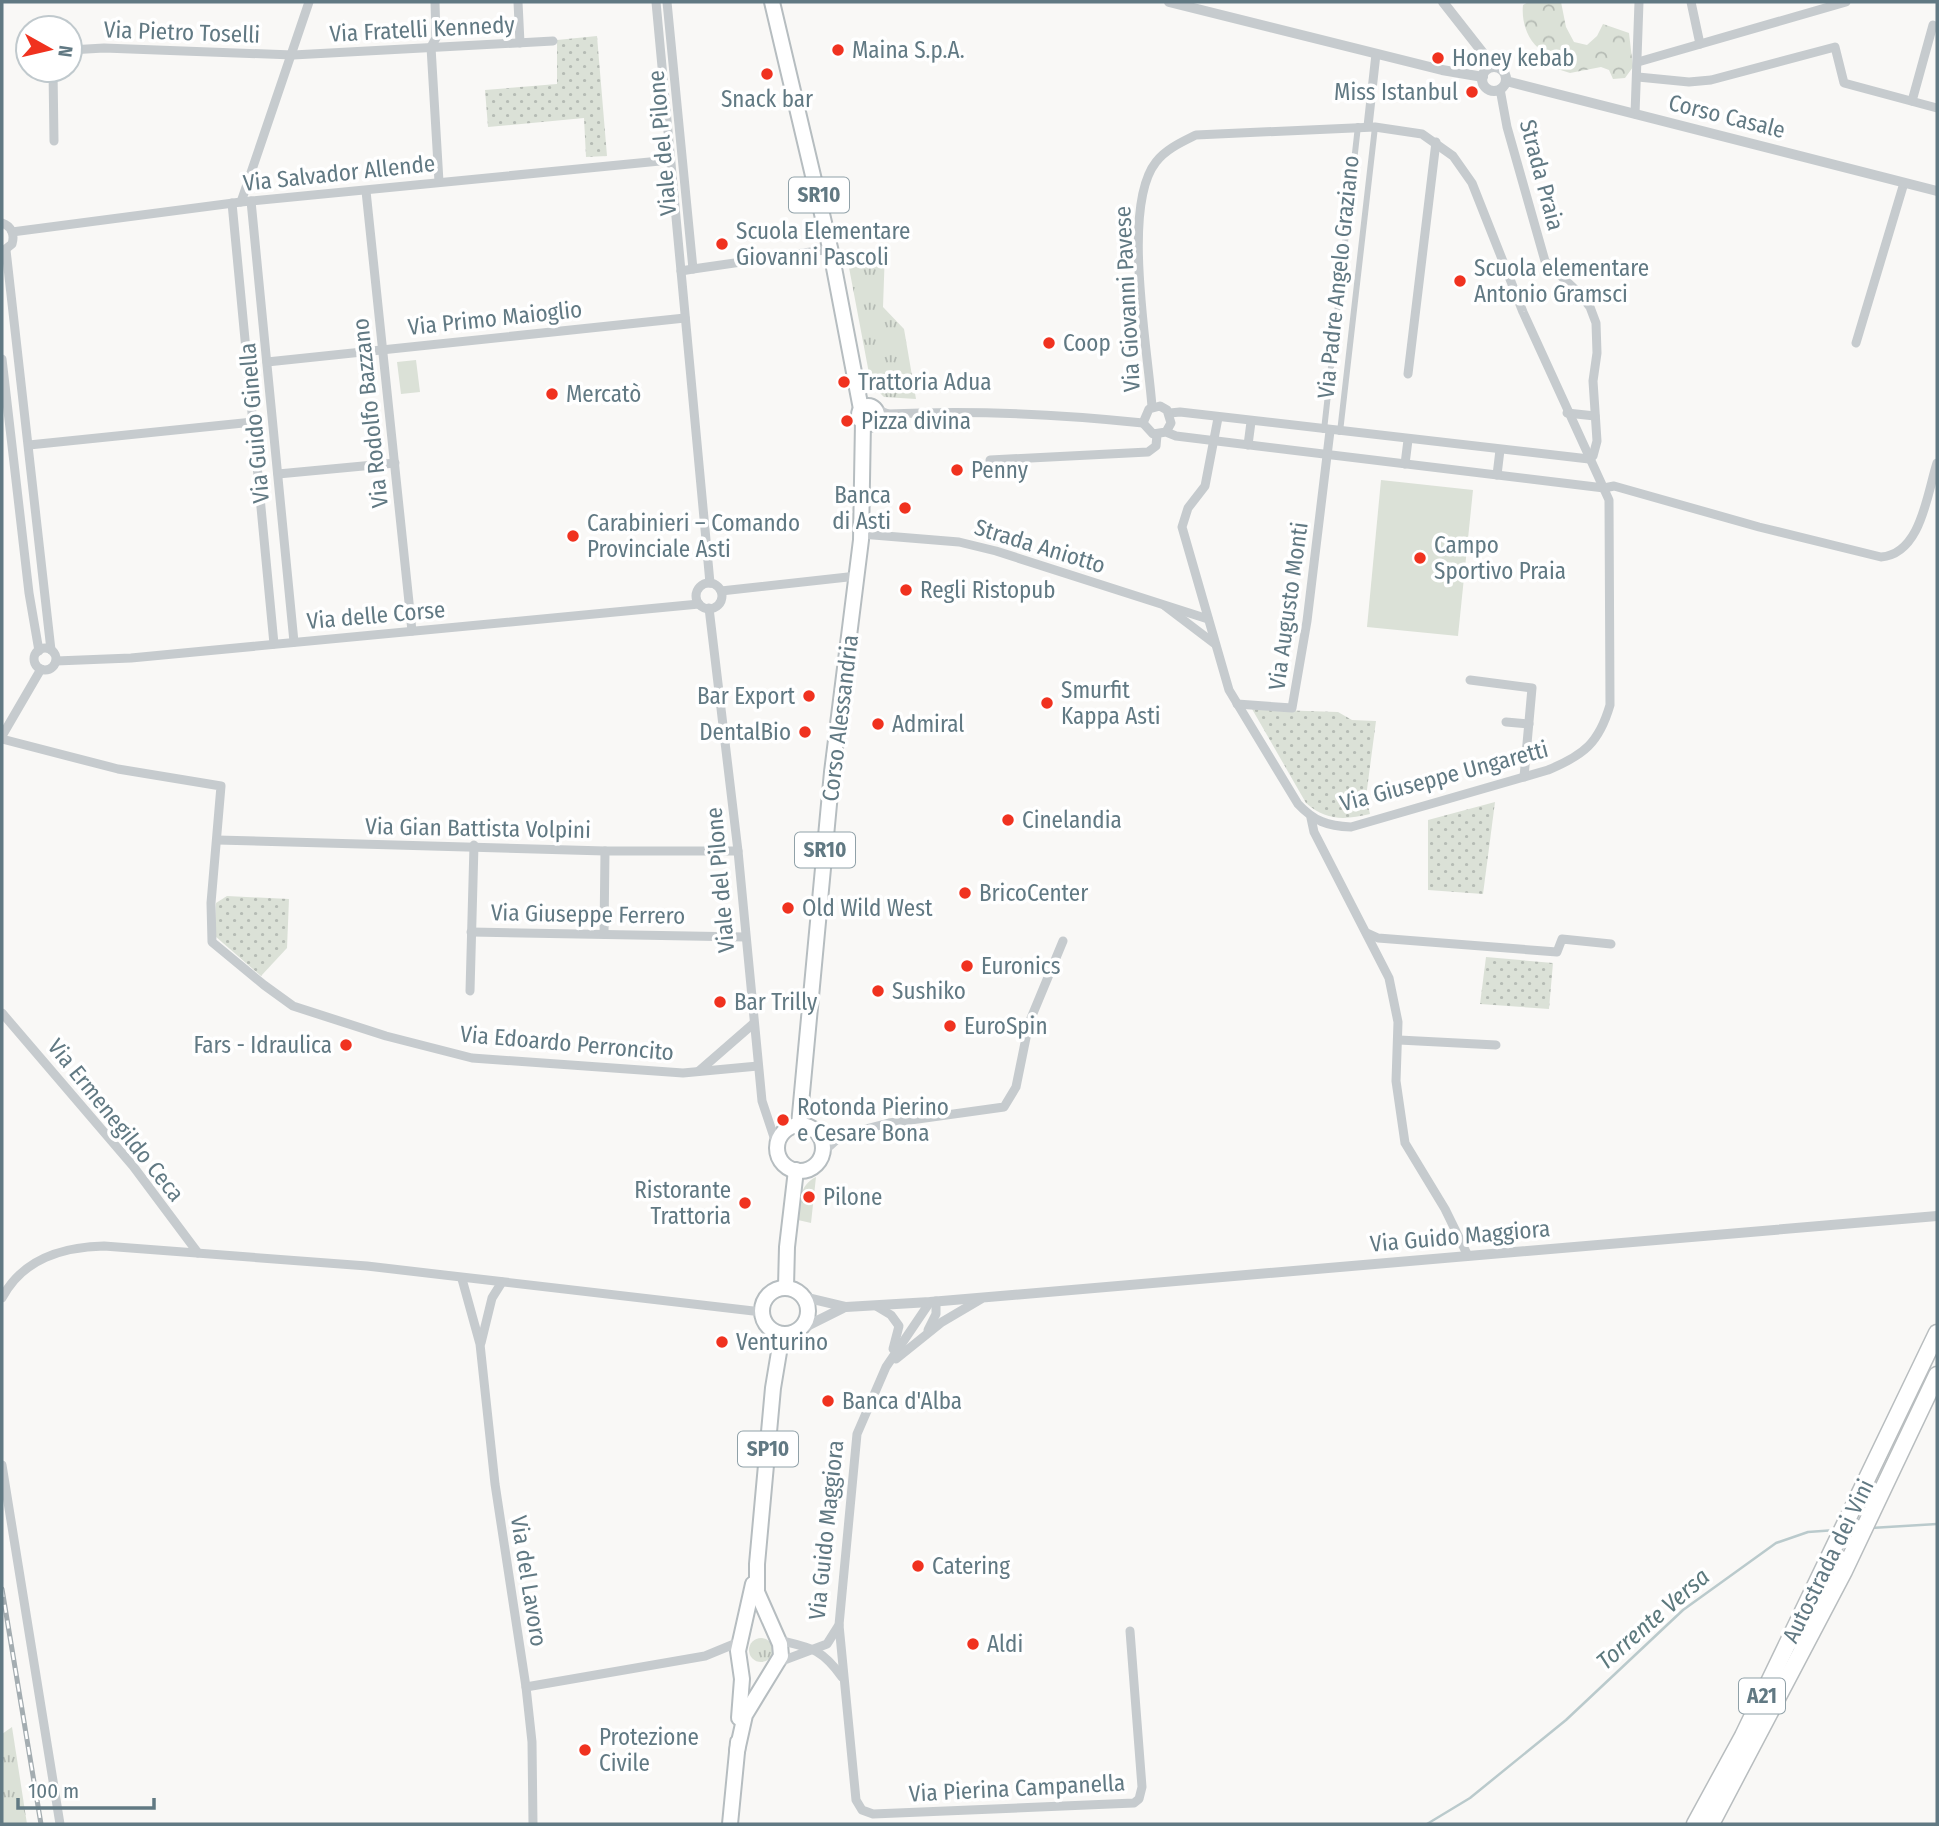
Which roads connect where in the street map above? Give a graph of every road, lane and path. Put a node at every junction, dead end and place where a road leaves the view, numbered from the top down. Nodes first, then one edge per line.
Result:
1 (309, 2) edge
2 (435, 2) edge
3 (518, 2) edge
4 (656, 2) edge
5 (667, 2) edge
6 (772, 2) edge
7 (1169, 2) edge
8 (1443, 2) edge
9 (1639, 2) edge
10 (1691, 2) edge
11 (1846, 2) edge
12 (1933, 25) dead end
13 (553, 41) dead end
14 (520, 43) junction
15 (1700, 44) junction
16 (431, 47) junction
17 (84, 49) edge
18 (1376, 54) junction
19 (293, 55) junction
20 (1638, 62) junction
21 (1494, 67) junction
22 (1483, 77) junction
23 (1638, 77) junction
24 (52, 84) edge
25 (1503, 85) junction
26 (1912, 101) junction
27 (1937, 108) edge
28 (1635, 114) junction
29 (1367, 126) junction
30 (54, 141) dead end
31 (1436, 142) junction
32 (670, 160) junction
33 (439, 182) junction
34 (1904, 183) junction
35 (366, 191) junction
36 (1937, 191) edge
37 (242, 202) junction
38 (2, 223) edge
39 (12, 232) junction
40 (831, 249) junction
41 (4, 251) edge
42 (693, 269) junction
43 (681, 271) junction
44 (685, 318) junction
45 (1856, 343) dead end
46 (384, 349) junction
47 (2, 359) edge
48 (267, 362) junction
49 (1408, 374) dead end
50 (1152, 407) junction
51 (1170, 413) junction
52 (1567, 414) junction
53 (1595, 416) junction
54 (871, 418) junction
55 (1218, 418) junction
56 (26, 422) junction
57 (253, 422) junction
58 (1251, 422) junction
59 (1143, 423) junction
60 (10, 425) junction
61 (1332, 431) junction
62 (1162, 433) junction
63 (1408, 440) junction
64 (1216, 441) junction
65 (29, 444) junction
66 (1248, 445) junction
67 (1500, 450) junction
68 (1328, 455) junction
69 (1589, 459) junction
70 (989, 460) dead end
71 (395, 463) junction
72 (1937, 463) edge
73 (1405, 464) junction
74 (278, 474) junction
75 (1497, 475) junction
76 (1604, 488) junction
77 (35, 506) junction
78 (19, 509) junction
79 (861, 534) junction
80 (857, 576) junction
81 (710, 583) junction
82 (721, 591) junction
83 (1164, 605) junction
84 (704, 606) junction
85 (1208, 619) junction
86 (412, 631) junction
87 (294, 642) junction
88 (274, 644) junction
89 (1215, 644) junction
90 (51, 650) junction
91 (39, 651) junction
92 (56, 661) junction
93 (41, 669) junction
94 (1470, 680) dead end
95 (1237, 704) junction
96 (1506, 722) dead end
97 (1529, 724) junction
98 (2, 738) edge
99 (1524, 777) junction
100 (1311, 818) junction
101 (217, 840) junction
102 (474, 845) junction
103 (605, 851) junction
104 (738, 851) junction
105 (471, 932) junction
106 (1367, 933) junction
107 (604, 934) junction
108 (745, 937) junction
109 (1063, 941) dead end
110 (1611, 944) dead end
111 (470, 991) dead end
112 (2, 1013) edge
113 (753, 1024) junction
114 (1399, 1040) junction
115 (1496, 1045) dead end
116 (758, 1066) junction
117 (697, 1072) junction
118 (799, 1125) junction
119 (817, 1132) junction
120 (842, 1135) junction
121 (777, 1146) junction
122 (822, 1153) junction
123 (796, 1170) junction
124 (1937, 1216) edge
125 (198, 1253) junction
126 (1468, 1256) junction
127 (462, 1279) junction
128 (502, 1282) junction
129 (786, 1287) junction
130 (987, 1296) junction
131 (804, 1297) junction
132 (2, 1298) edge
133 (933, 1301) junction
134 (874, 1305) junction
135 (846, 1307) junction
136 (762, 1312) junction
137 (799, 1330) junction
138 (1937, 1333) edge
139 (782, 1334) junction
140 (923, 1337) junction
141 (480, 1345) junction
142 (887, 1367) junction
143 (1937, 1375) edge
144 (2, 1465) edge
145 (757, 1564) junction
146 (839, 1625) junction
147 (1130, 1631) dead end
148 (742, 1639) junction
149 (778, 1639) junction
150 (813, 1648) junction
151 (738, 1657) junction
152 (774, 1667) junction
153 (843, 1678) junction
154 (526, 1687) junction
155 (737, 1751) junction
156 (60, 1824) edge
157 (533, 1824) edge
158 (730, 1824) edge
159 (1695, 1824) edge
160 (1712, 1824) edge

1 - 19 street
2 - 16 street
3 - 14 street
4 - 32 street, Viale del Pilone
5 - 42 street, Viale del Pilone
6 - 40 main road, SR10
7 - 18 street
8 - 21 street
9 - 20 street
10 - 15 street
11 - 15 street
12 - 26 street
13 - 14 street, Via Fratelli Kennedy
14 - 16 street, Via Fratelli Kennedy
15 - 20 street
16 - 19 street, Via Fratelli Kennedy
16 - 33 street
17 - 19 street, Via Pietro Toselli
18 - 22 street
18 - 29 street, Via Padre Angelo Graziano
19 - 37 street
20 - 23 street
21 - 22 street
21 - 25 street
22 - 25 street
23 - 26 street
23 - 28 street
24 - 30 street
25 - 28 street, Corso Casale
25 - 53 street, Strada Praia
26 - 27 street
28 - 34 street, Corso Casale
29 - 31 street, Via Giovanni Pavese
29 - 50 street, Via Giovanni Pavese
29 - 61 street, Via Padre Angelo Graziano
29 - 61 street, Via Padre Angelo Graziano
31 - 49 street
31 - 52 street, Via Giuseppe Ungaretti
32 - 33 street, Via Salvador Allende
32 - 43 street, Viale del Pilone
33 - 35 street, Via Salvador Allende
34 - 36 street, Corso Casale
34 - 45 street
35 - 37 street, Via Salvador Allende
35 - 46 street, Via Rodolfo Bazzano
37 - 39 street, Via Salvador Allende
37 - 48 street, Via Guido Ginella
37 - 57 street, Via Guido Ginella
38 - 39 street
39 - 41 street
40 - 42 street
40 - 54 main road, SR10
41 - 56 street
42 - 43 street
43 - 44 street, Viale del Pilone
44 - 46 street, Via Primo Maioglio
44 - 81 street, Viale del Pilone
46 - 48 street, Via Primo Maioglio
46 - 71 street, Via Rodolfo Bazzano
47 - 60 street
48 - 74 street, Via Guido Ginella
50 - 51 street
50 - 59 street
51 - 55 street
51 - 62 street
52 - 53 street
52 - 69 street, Via Giuseppe Ungaretti
53 - 69 street, Strada Praia
54 - 59 street
54 - 79 main road, Corso Alessandria / SR10
55 - 58 street
55 - 64 street, Via Giuseppe Ungaretti
56 - 60 street
56 - 65 street
57 - 65 street, Via Guido Ginella
57 - 88 street, Via Guido Ginella
58 - 61 street
58 - 66 street
59 - 62 street
60 - 78 street
61 - 63 street
61 - 68 street, Via Augusto Monti
62 - 64 street
62 - 70 street
63 - 67 street
63 - 73 street
64 - 66 street
64 - 85 street, Via Giuseppe Ungaretti
65 - 77 street
66 - 68 street
67 - 69 street
67 - 75 street
68 - 73 street
68 - 95 street, Via Augusto Monti
69 - 76 street, Via Giuseppe Ungaretti
71 - 74 street
71 - 86 street, Via Rodolfo Bazzano
72 - 76 street
73 - 75 street
74 - 87 street, Via Guido Ginella
75 - 76 street
76 - 99 street, Via Giuseppe Ungaretti
77 - 78 street
77 - 90 street
78 - 91 street
79 - 80 main road, Corso Alessandria / SR10
79 - 83 street, Strada Aniotto
80 - 82 street
80 - 118 main road, Corso Alessandria / SR10
81 - 82 street
81 - 84 street
82 - 84 street
83 - 85 street, Strada Aniotto
83 - 89 street, Strada Aniotto
84 - 86 street, Via delle Corse
84 - 104 street, Viale del Pilone
85 - 89 street, Via Giuseppe Ungaretti
86 - 87 street, Via delle Corse
87 - 88 street, Via delle Corse
88 - 92 street, Via delle Corse
89 - 95 street, Via Giuseppe Ungaretti
90 - 91 street
90 - 92 street
91 - 93 street
92 - 93 street
93 - 98 street
94 - 97 street
95 - 100 street, Via Giuseppe Ungaretti
96 - 97 street
97 - 99 street
98 - 101 street, Via Edoardo Perroncito
99 - 100 street, Via Giuseppe Ungaretti
100 - 106 street
101 - 102 street, Via Gian Battista Volpini
101 - 117 street, Via Edoardo Perroncito
102 - 103 street, Via Gian Battista Volpini
102 - 105 street
103 - 104 street, Via Gian Battista Volpini
103 - 107 street
104 - 108 street, Viale del Pilone
105 - 107 street, Via Giuseppe Ferrero
105 - 111 street
106 - 110 street
106 - 114 street
107 - 108 street, Via Giuseppe Ferrero
108 - 113 street, Viale del Pilone
109 - 120 street
112 - 125 street, Via Ermenegildo Ceca
113 - 116 street, Viale del Pilone
113 - 117 street, Via Edoardo Perroncito
114 - 115 street
114 - 126 street
116 - 117 street, Via Edoardo Perroncito
116 - 121 street, Viale del Pilone
118 - 119 main road
118 - 121 main road
119 - 120 street
119 - 122 main road
120 - 122 street
121 - 123 main road
122 - 123 main road
123 - 129 main road
124 - 126 street, Via Guido Maggiora
125 - 127 street
125 - 132 street
126 - 130 street, Via Guido Maggiora
127 - 128 street
127 - 141 street, Via del Lavoro
128 - 136 street
128 - 141 street, Via del Lavoro
129 - 131 main road
129 - 136 main road
130 - 133 street, Via Guido Maggiora
130 - 140 street, Via Guido Maggiora
131 - 135 street, Via Guido Maggiora
131 - 137 main road
133 - 134 street, Via Guido Maggiora
133 - 140 street, Via Guido Maggiora
133 - 142 street, Via Guido Maggiora
134 - 135 street, Via Guido Maggiora
134 - 142 street, Via Guido Maggiora
135 - 137 street, Via Guido Maggiora
136 - 139 main road
137 - 139 main road
138 - 159 highway, Autostrada dei Vini / A21
139 - 145 main road, SP10
140 - 142 street, Via Guido Maggiora
141 - 154 street, Via del Lavoro
142 - 146 street, Via Guido Maggiora
143 - 160 highway, Autostrada dei Vini / A21
144 - 156 street
145 - 148 main road, SP10
145 - 149 main road, SP10
146 - 150 street, Via Guido Maggiora
146 - 153 street, Via Pierina Campanella
147 - 153 street, Via Pierina Campanella
148 - 149 main road
148 - 151 main road, SP10
148 - 154 street
149 - 150 street, Via Guido Maggiora
149 - 152 main road, SP10
150 - 152 street, Via Guido Maggiora
150 - 153 street
151 - 152 main road
151 - 155 main road, SP10
152 - 155 main road, SP10
154 - 157 street, Via del Lavoro
155 - 158 main road, SP10

